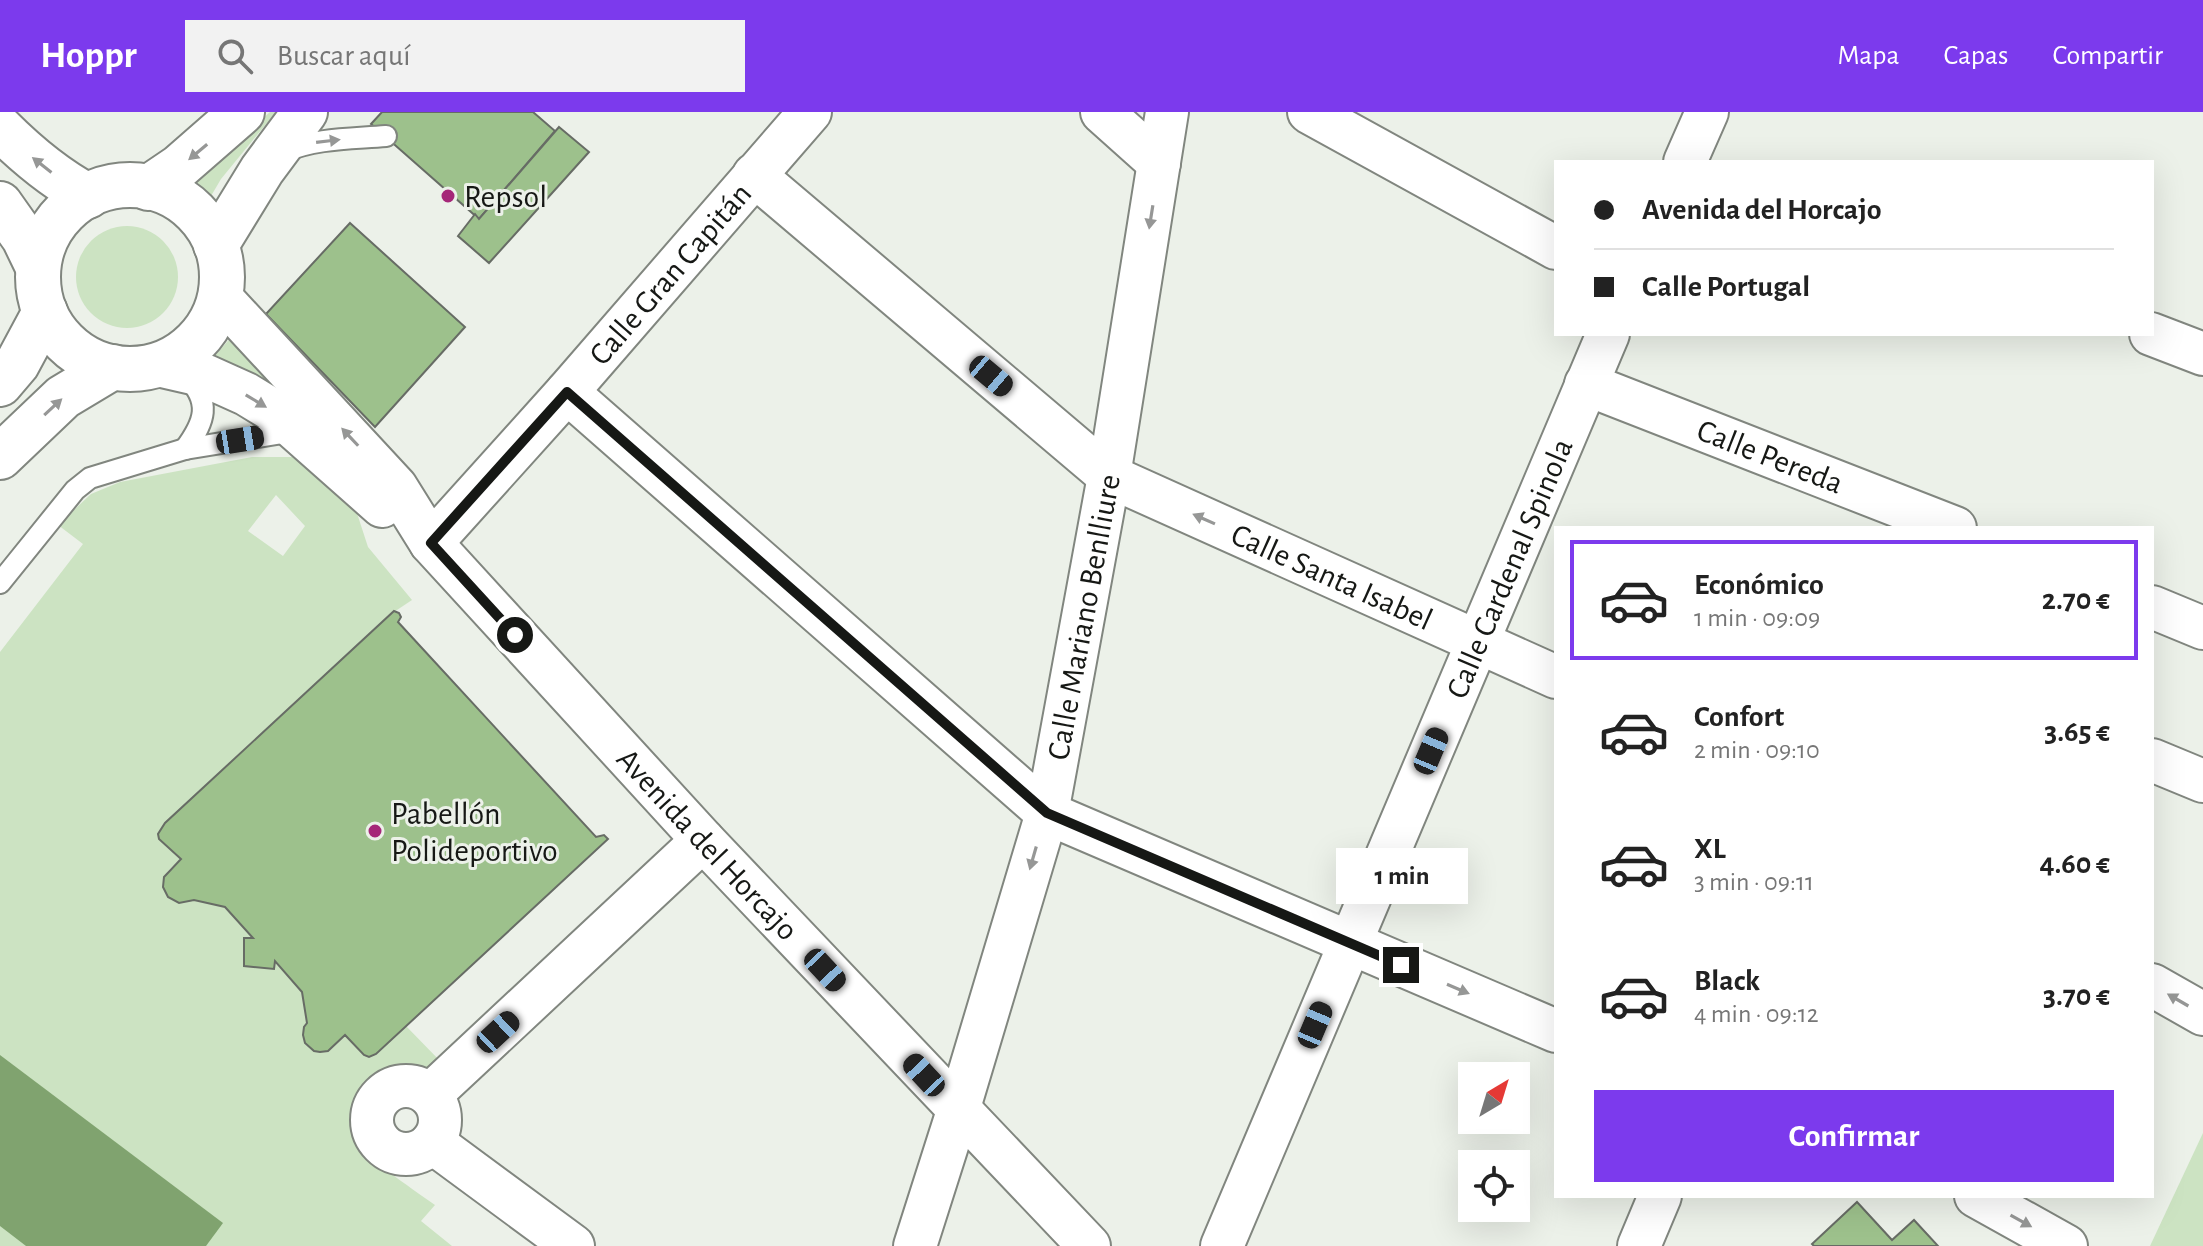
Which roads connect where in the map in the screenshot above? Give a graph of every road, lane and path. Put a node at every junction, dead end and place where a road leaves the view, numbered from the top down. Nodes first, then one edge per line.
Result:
1 (242, 112) edge
2 (305, 112) edge
3 (810, 112) edge
4 (1102, 112) edge
5 (1167, 112) edge
6 (1309, 112) edge
7 (1707, 112) edge
8 (0, 128) edge
9 (386, 136) dead end
10 (272, 156) junction
11 (1687, 160) edge
12 (1159, 163) junction
13 (754, 175) junction
14 (148, 188) junction
15 (88, 196) junction
16 (0, 204) edge
17 (216, 245) junction
18 (1554, 247) edge
19 (38, 267) junction
20 (220, 297) junction
21 (45, 312) junction
22 (2154, 335) edge
23 (1607, 336) edge
24 (2203, 354) edge
25 (167, 366) junction
26 (113, 367) junction
27 (0, 384) edge
28 (1586, 384) junction
29 (567, 392) junction
30 (295, 431) junction
31 (185, 449) junction
32 (0, 457) edge
33 (1109, 476) junction
34 (1948, 526) edge
35 (431, 543) junction
36 (0, 583) edge
37 (2154, 608) edge
38 (2203, 628) edge
39 (1477, 641) junction
40 (1554, 676) edge
41 (2154, 761) edge
42 (2203, 781) edge
43 (1047, 813) junction
44 (703, 840) junction
45 (1349, 942) junction
46 (2154, 986) edge
47 (2203, 1014) edge
48 (1554, 1030) edge
49 (430, 1095) junction
50 (958, 1111) junction
51 (432, 1142) junction
52 (1659, 1198) edge
53 (1980, 1198) edge
54 (573, 1246) edge
55 (915, 1246) edge
56 (1089, 1246) edge
57 (1222, 1246) edge
58 (1639, 1246) edge
59 (2066, 1246) edge

1 -> 14 main road
2 - 10 main road
3 - 13 street, Calle Gran Capitán
4 - 12 street
5 - 12 street, Calle Mariano Benlliure
6 - 18 street
7 - 11 street
15 -> 8 main road
10 -> 9 lane
10 - 17 main road
12 -> 33 street, Calle Mariano Benlliure
13 - 29 street, Calle Gran Capitán
13 - 33 street, Calle Santa Isabel
14 - 15 main road
14 - 17 main road
15 - 19 main road
16 - 19 main road
17 - 20 main road
19 - 21 main road
20 - 25 main road
35 -> 20 street, Avenida del Horcajo
21 - 26 main road
21 - 27 main road
22 - 24 street
23 - 28 street, Calle Cardenal Spinola
25 - 26 main road
25 -> 30 street, Avenida del Horcajo
25 - 31 lane
32 -> 26 main road
28 - 34 street, Calle Pereda
28 - 39 street, Calle Cardenal Spinola
29 - 35 street, Calle Gran Capitán
29 - 43 street
30 - 31 lane
30 - 35 street, Avenida del Horcajo
31 - 36 lane
39 -> 33 street, Calle Santa Isabel
33 - 43 street, Calle Mariano Benlliure
35 - 44 street, Avenida del Horcajo
37 - 38 street
39 - 40 street, Calle Santa Isabel
39 - 45 street, Calle Cardenal Spinola
41 - 42 street
43 - 45 street
43 -> 50 street, Calle Mariano Benlliure
44 - 49 street
44 - 50 street, Avenida del Horcajo
45 -> 48 street
45 - 57 street, Calle Cardenal Spinola
47 -> 46 street
49 - 51 street
49 - 51 street
50 - 55 street, Calle Mariano Benlliure
50 - 56 street, Avenida del Horcajo
51 - 54 street
52 - 58 street
53 -> 59 street

